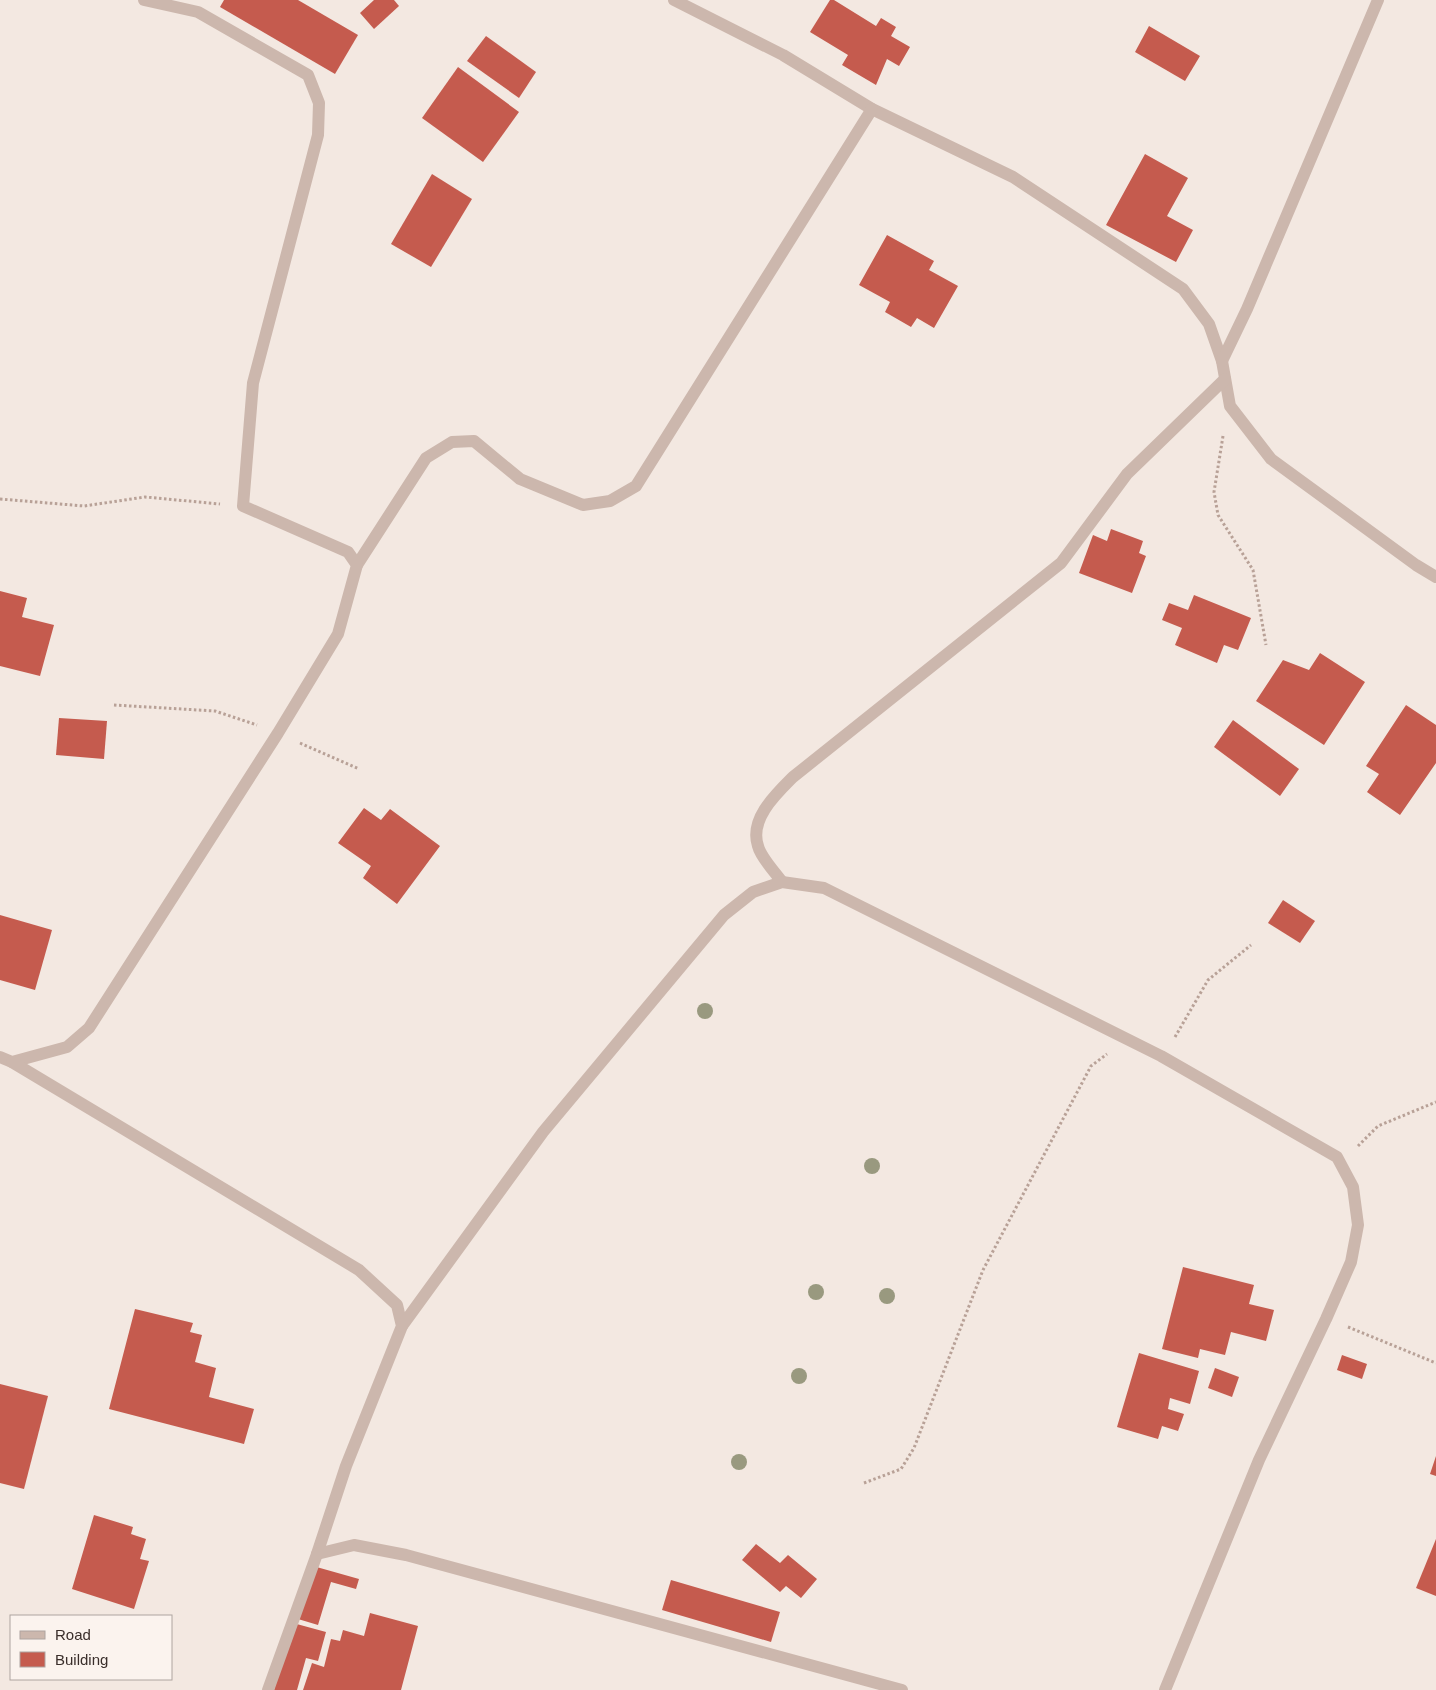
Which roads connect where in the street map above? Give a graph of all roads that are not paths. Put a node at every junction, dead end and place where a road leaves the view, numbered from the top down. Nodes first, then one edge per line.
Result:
1 (144, 0) edge
2 (674, 0) edge
3 (1378, 0) edge
4 (872, 109) junction
5 (1222, 360) junction
6 (1225, 379) junction
7 (357, 565) junction
8 (1436, 577) edge
9 (782, 882) junction
10 (6, 1060) edge
11 (402, 1326) junction
12 (317, 1554) junction
13 (268, 1690) edge
14 (902, 1690) edge
15 (1165, 1690) edge

1 - 7 street
2 - 4 street
3 - 5 street
4 - 5 street
4 - 7 street
5 - 6 street
6 - 8 street
6 - 9 street
7 - 10 street
9 - 11 street
9 - 15 street
10 - 11 street
11 - 12 street
12 - 13 street
12 - 14 street

